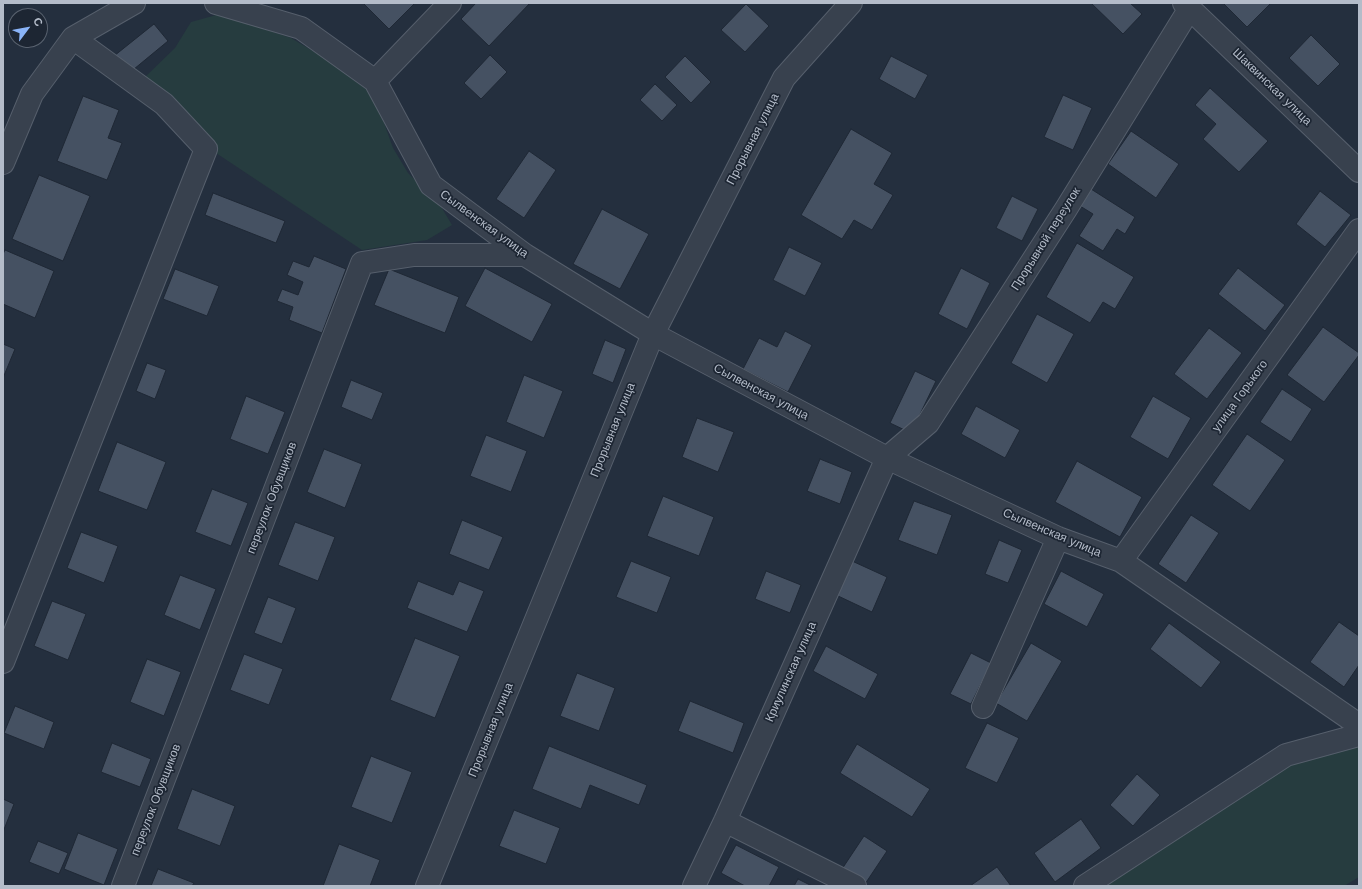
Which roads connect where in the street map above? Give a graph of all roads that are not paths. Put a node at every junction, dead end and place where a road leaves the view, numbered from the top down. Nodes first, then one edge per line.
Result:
1 (134, 3) edge
2 (216, 3) edge
3 (450, 3) edge
4 (851, 3) edge
5 (1187, 6) edge
6 (73, 38) junction
7 (375, 81) junction
8 (3, 163) edge
9 (1359, 171) edge
10 (1359, 230) edge
11 (526, 255) junction
12 (653, 334) junction
13 (887, 458) junction
14 (1058, 538) junction
15 (1120, 561) junction
16 (3, 662) edge
17 (983, 707) dead end
18 (1359, 725) edge
19 (1359, 735) edge
20 (725, 821) junction
21 (123, 886) edge
22 (427, 886) edge
23 (694, 886) edge
24 (855, 886) edge
25 (1085, 886) edge

1 - 6 street
2 - 7 street, Сылвенская улица
3 - 7 street
4 - 12 street, Прорывная улица
5 - 9 street, Шаквинская улица
5 - 13 street, Прорывной переулок
6 - 8 street
6 - 16 street
7 - 11 street, Сылвенская улица
10 - 15 street, улица Горького
11 - 12 street, Сылвенская улица
11 - 21 street, переулок Обувщиков
12 - 13 street, Сылвенская улица
12 - 22 street, Прорывная улица
13 - 14 street, Сылвенская улица
13 - 20 street, Криулинская улица
14 - 15 street, Сылвенская улица
14 - 17 street
15 - 18 street, Сылвенская улица
19 - 25 street
20 - 23 street, Криулинская улица
20 - 24 street

